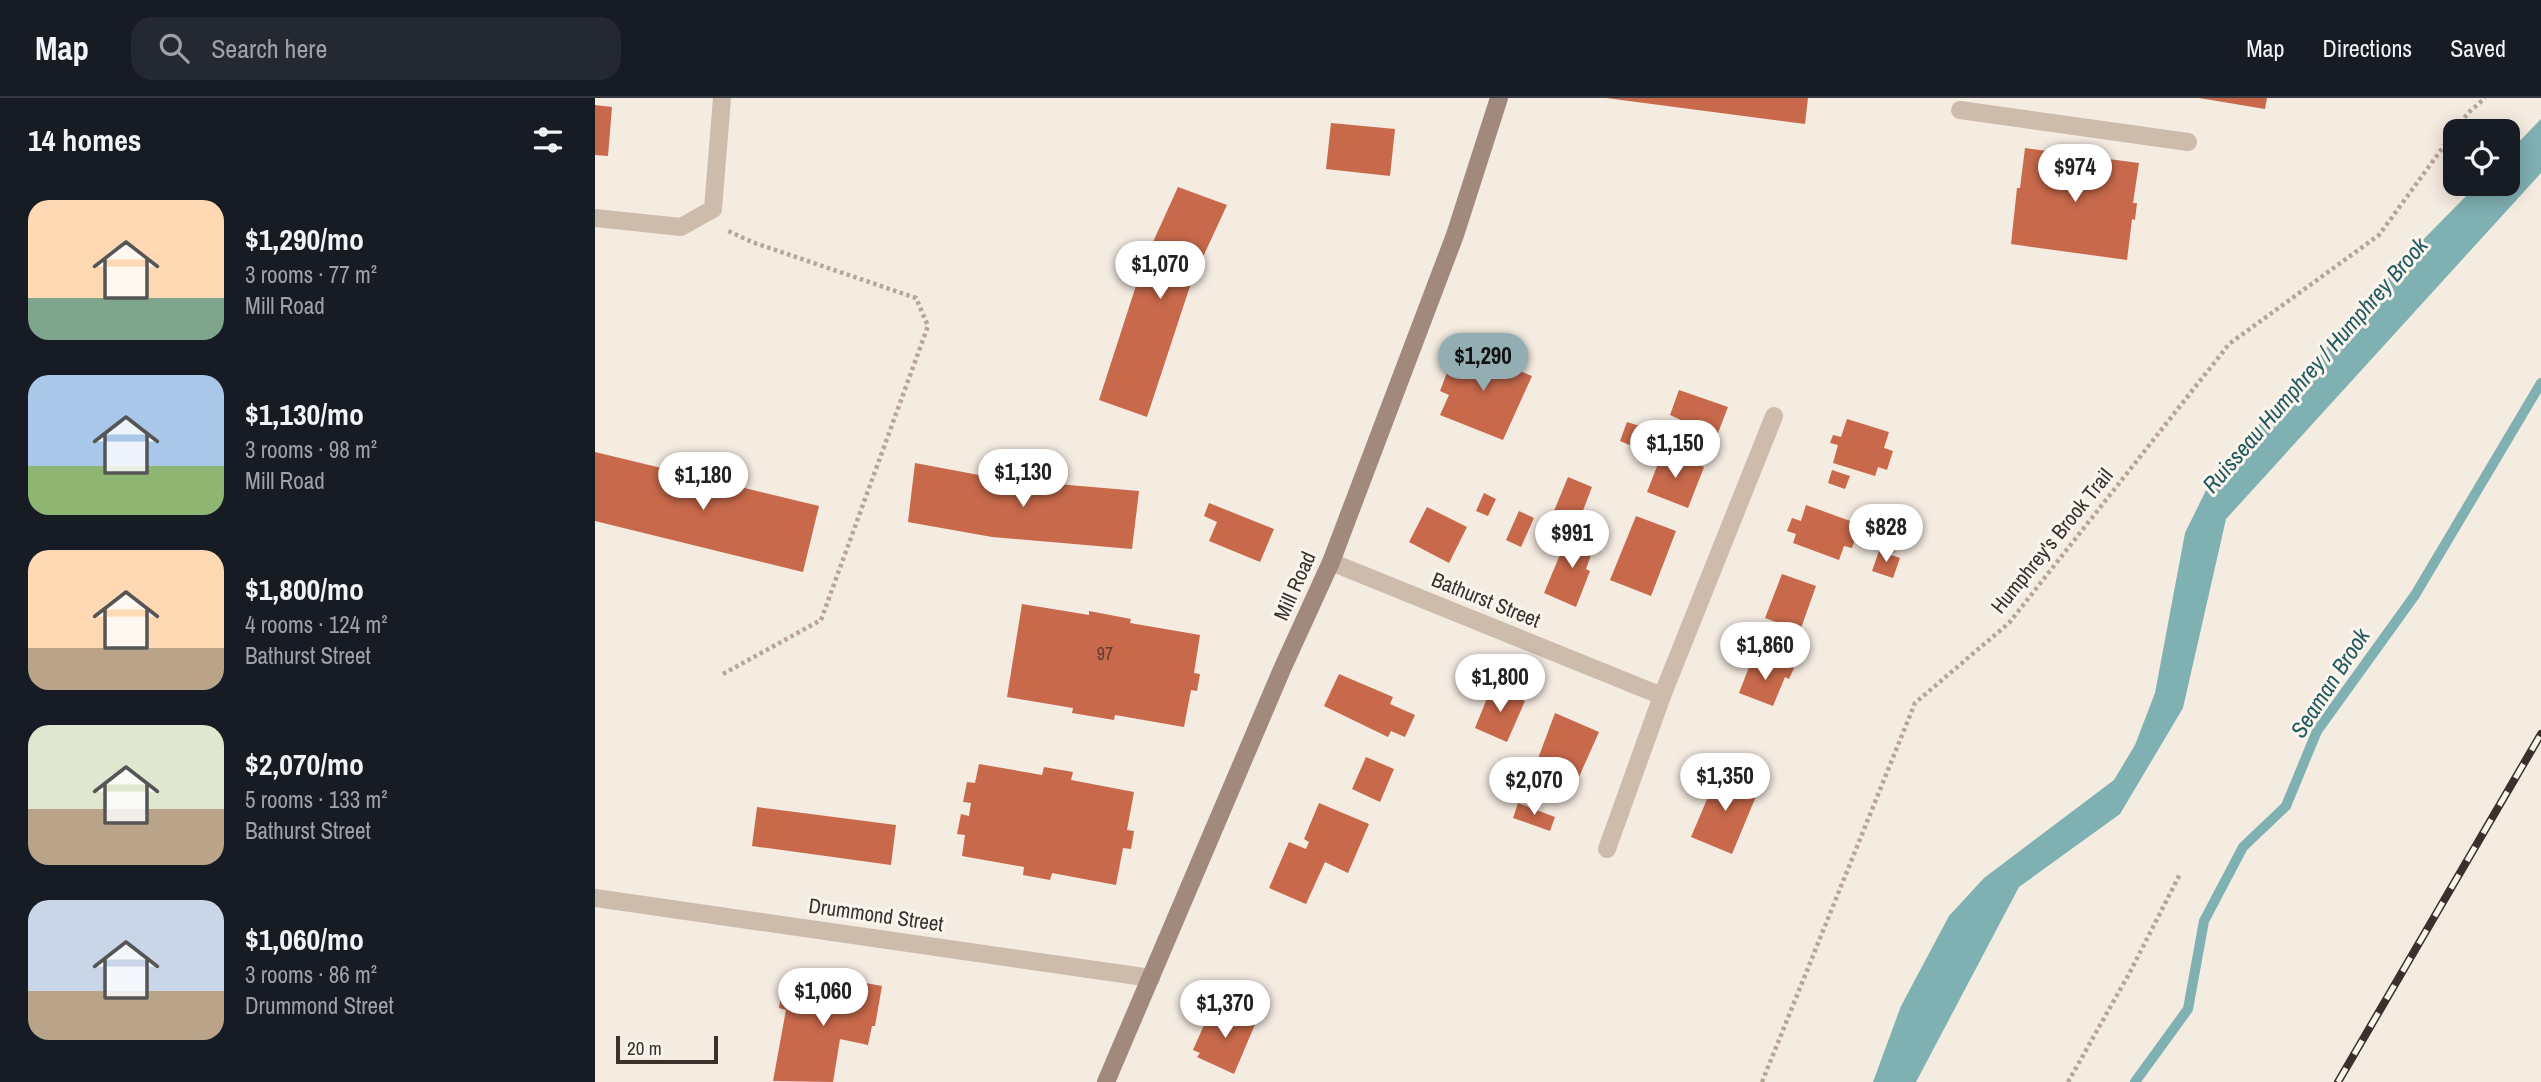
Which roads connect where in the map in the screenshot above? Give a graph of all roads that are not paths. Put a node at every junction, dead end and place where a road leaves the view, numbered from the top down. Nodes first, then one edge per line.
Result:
1 (722, 98) edge
2 (1499, 98) edge
3 (1960, 110) dead end
4 (2189, 142) dead end
5 (595, 218) edge
6 (1774, 416) dead end
7 (1331, 562) junction
8 (1663, 696) junction
9 (1607, 849) dead end
10 (595, 898) edge
11 (1151, 978) junction
12 (1106, 1082) edge

1 - 5 street
2 - 7 street, Mill Road
3 - 4 street
6 - 8 street
7 - 8 street, Bathurst Street
7 - 11 street, Mill Road
8 - 9 street
10 - 11 street, Drummond Street
11 - 12 street, Mill Road

